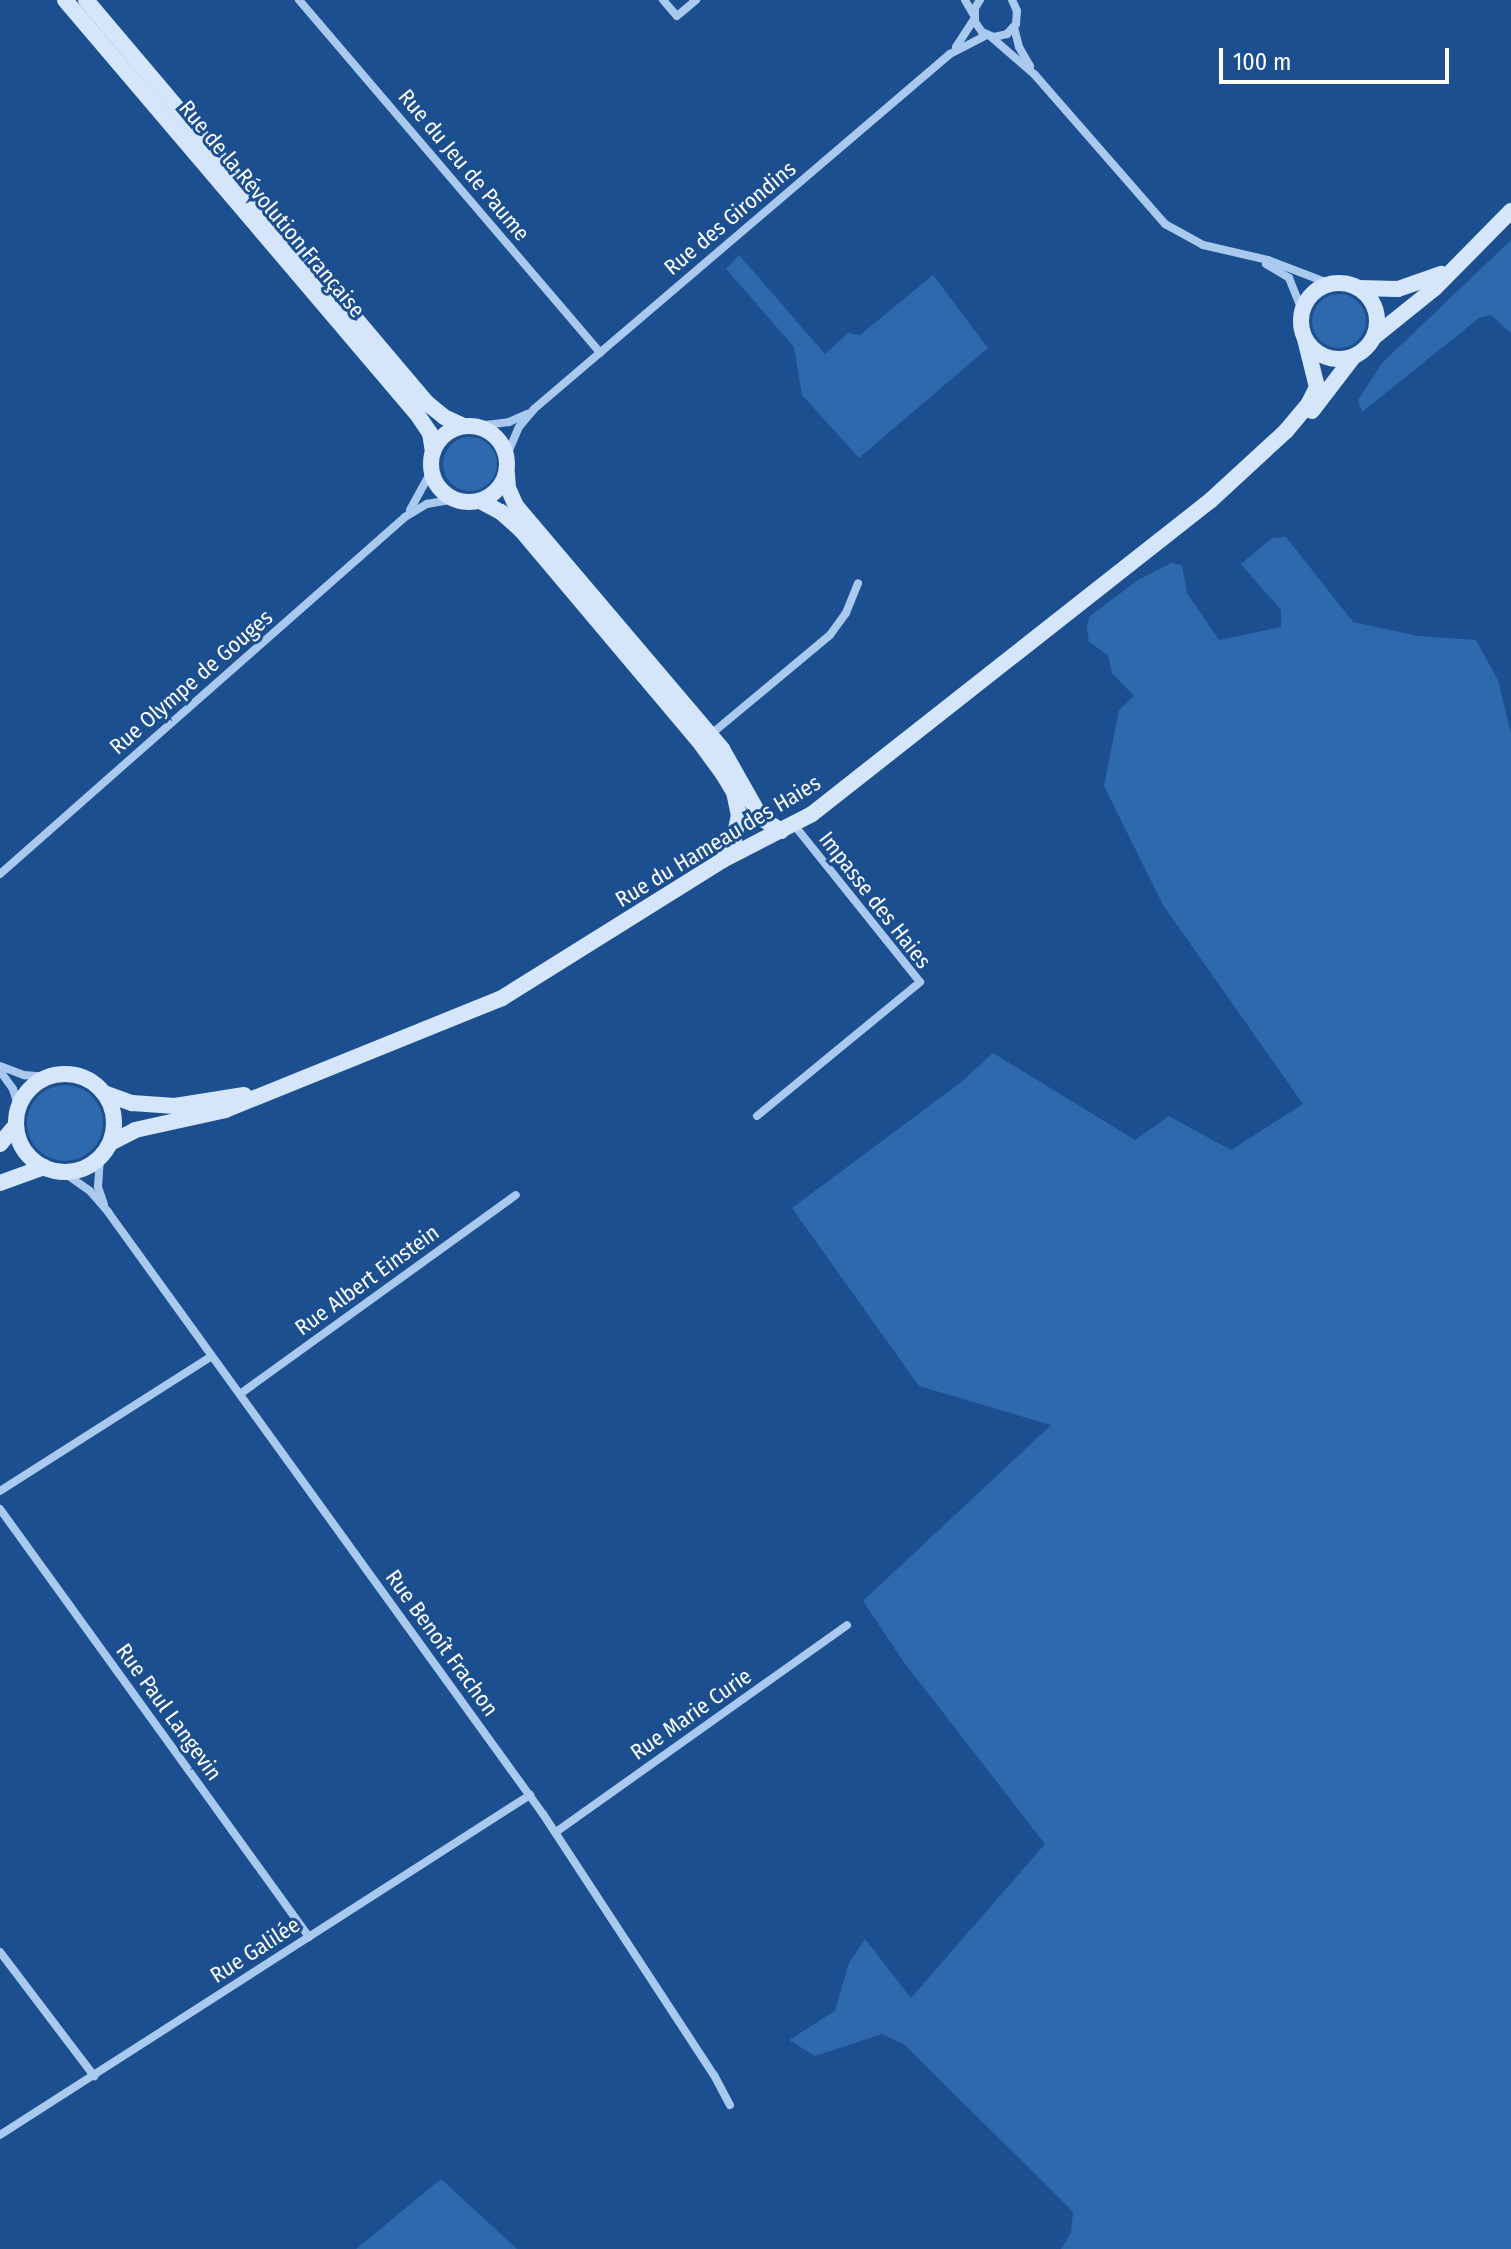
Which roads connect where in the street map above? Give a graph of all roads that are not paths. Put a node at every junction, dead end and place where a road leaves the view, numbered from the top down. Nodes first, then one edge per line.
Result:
1 (65, 0) edge
2 (86, 0) edge
3 (299, 0) edge
4 (663, 0) edge
5 (696, 0) edge
6 (965, 0) edge
7 (980, 0) edge
8 (1012, 0) edge
9 (1022, 0) edge
10 (1017, 11) junction
11 (974, 17) junction
12 (1014, 27) junction
13 (989, 36) junction
14 (950, 54) junction
15 (1035, 75) junction
16 (1511, 211) edge
17 (1243, 255) junction
18 (1462, 259) junction
19 (1331, 284) junction
20 (1358, 288) junction
21 (1302, 311) junction
22 (1305, 339) junction
23 (1370, 342) junction
24 (600, 353) junction
25 (1354, 356) junction
26 (534, 409) junction
27 (470, 426) junction
28 (1289, 429) junction
29 (433, 452) junction
30 (507, 455) junction
31 (432, 470) junction
32 (507, 474) junction
33 (454, 499) junction
34 (480, 501) junction
35 (405, 517) junction
36 (858, 583) dead end
37 (702, 735) junction
38 (788, 828) junction
39 (723, 860) junction
40 (0, 874) edge
41 (0, 1068) edge
42 (48, 1077) junction
43 (269, 1090) junction
44 (104, 1093) junction
45 (757, 1116) dead end
46 (18, 1117) junction
47 (110, 1143) junction
48 (0, 1144) edge
49 (100, 1158) junction
50 (44, 1167) junction
51 (63, 1172) junction
52 (0, 1183) edge
53 (516, 1195) dead end
54 (108, 1212) junction
55 (212, 1356) junction
56 (240, 1394) junction
57 (0, 1491) edge
58 (0, 1509) edge
59 (847, 1625) dead end
60 (530, 1795) junction
61 (556, 1832) junction
62 (309, 1937) junction
63 (0, 1952) edge
64 (94, 2076) junction
65 (730, 2105) dead end
66 (0, 2135) edge

1 - 29 street, Rue de la Révolution Française
2 - 27 street, Rue de la Révolution Française
3 - 24 street, Rue du Jeu de Paume
4 - 5 street
6 - 11 street
7 - 11 street, Rue des Girondins
8 - 10 street
9 - 10 street
10 - 12 street
11 - 13 street
11 - 14 street, Rue des Girondins
12 - 13 street, Rue des Girondins
12 - 15 street
13 - 14 street, Rue des Girondins
13 - 15 street
14 - 24 street, Rue des Girondins
15 - 17 street
16 - 18 street
17 - 19 street
17 - 21 street
18 - 20 street
18 - 23 street
19 - 20 street
19 - 21 street
20 - 23 street
21 - 22 street
22 - 25 street
22 - 28 street, Rue du Hameau des Haies
23 - 25 street
24 - 26 street, Rue des Girondins
25 - 28 street, Rue du Hameau des Haies
26 - 27 street, Rue des Girondins
26 - 30 street, Rue des Girondins
27 - 29 street
27 - 30 street
28 - 38 street, Rue du Hameau des Haies
29 - 31 street
30 - 32 street
31 - 33 street
31 - 35 street, Rue Olympe de Gouges
32 - 34 street
32 - 37 street
33 - 34 street
33 - 35 street, Rue Olympe de Gouges
34 - 37 street
35 - 40 street, Rue Olympe de Gouges
36 - 37 street
37 - 38 street
37 - 39 street
38 - 39 street, Rue du Hameau des Haies
38 - 45 street, Impasse des Haies
39 - 43 street, Rue du Hameau des Haies
41 - 42 street
41 - 46 street
42 - 44 street
42 - 46 street
43 - 44 street, Rue du Hameau des Haies
43 - 47 street, Rue du Hameau des Haies
44 - 47 street
46 - 48 street
46 - 50 street
47 - 49 street
49 - 51 street
49 - 54 street, Rue Benoît Frachon
50 - 51 street
50 - 52 street
51 - 54 street, Rue Benoît Frachon
53 - 56 street, Rue Albert Einstein
54 - 55 street, Rue Benoît Frachon
55 - 56 street, Rue Benoît Frachon
55 - 57 street
56 - 60 street, Rue Benoît Frachon
58 - 62 street, Rue Paul Langevin
59 - 61 street, Rue Marie Curie
60 - 61 street, Rue Benoît Frachon
60 - 62 street, Rue Galilée
61 - 65 street, Rue Benoît Frachon
62 - 64 street, Rue Galilée
63 - 64 street
64 - 66 street, Rue Galilée

